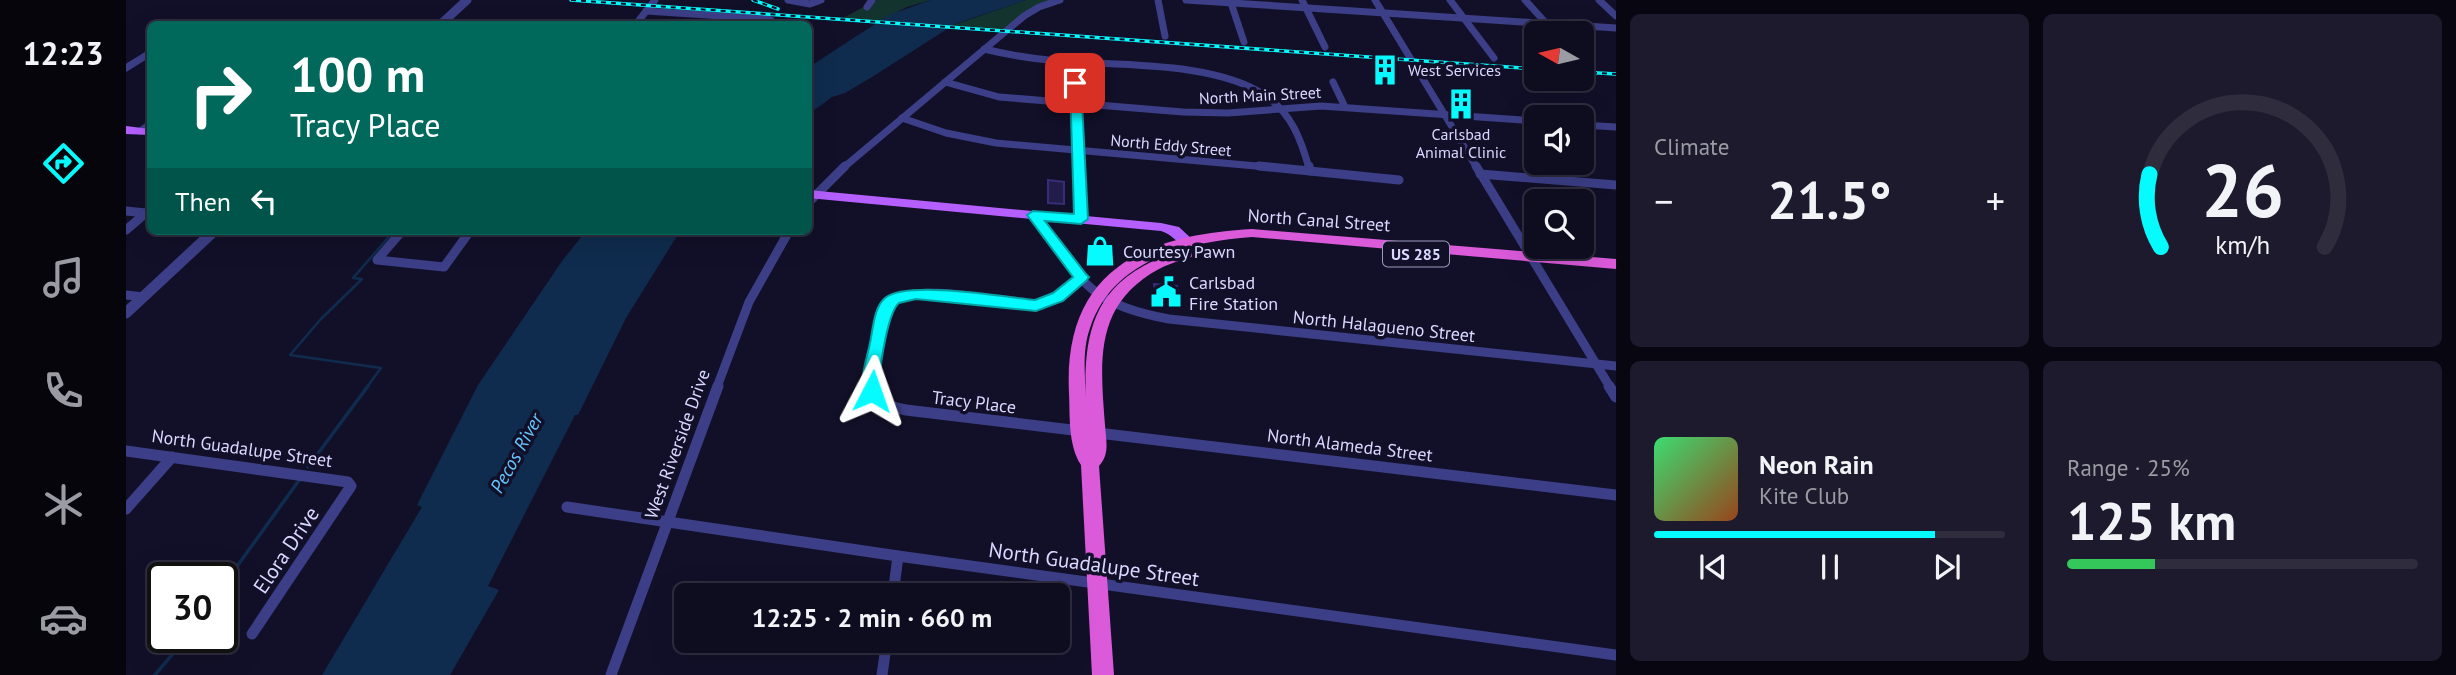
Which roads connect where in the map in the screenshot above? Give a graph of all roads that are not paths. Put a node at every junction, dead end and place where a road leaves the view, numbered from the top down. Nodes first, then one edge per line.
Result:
1 (467, 0) edge
2 (655, 0) edge
3 (788, 0) edge
4 (821, 0) edge
5 (872, 0) edge
6 (1060, 0) edge
7 (1158, 0) edge
8 (1186, 0) edge
9 (1302, 0) edge
10 (1375, 0) edge
11 (1450, 0) edge
12 (1525, 0) edge
13 (1600, 0) edge
14 (1230, 1) edge
15 (867, 7) dead end
16 (1306, 8) junction
17 (646, 11) junction
18 (1382, 13) junction
19 (1616, 16) edge
20 (1463, 18) junction
21 (443, 21) edge
22 (638, 21) edge
23 (771, 21) edge
24 (1544, 21) edge
25 (1524, 22) edge
26 (1594, 26) edge
27 (1616, 28) edge
28 (1165, 36) dead end
29 (1244, 42) dead end
30 (1325, 47) dead end
31 (984, 49) junction
32 (147, 55) edge
33 (1494, 58) dead end
34 (1074, 62) junction
35 (126, 68) edge
36 (945, 82) junction
37 (1333, 82) dead end
38 (1076, 103) junction
39 (1345, 107) junction
40 (1280, 108) junction
41 (1444, 115) junction
42 (902, 118) junction
43 (1524, 120) edge
44 (1594, 126) edge
45 (1616, 127) edge
46 (147, 129) edge
47 (126, 130) edge
48 (1078, 150) junction
49 (1310, 170) junction
50 (1480, 174) junction
51 (1399, 180) dead end
52 (1616, 185) edge
53 (812, 196) edge
54 (812, 198) edge
55 (126, 211) edge
56 (147, 214) edge
57 (147, 215) edge
58 (1033, 215) junction
59 (1081, 219) junction
60 (126, 230) edge
61 (210, 235) edge
62 (399, 235) edge
63 (467, 235) edge
64 (787, 235) edge
65 (1188, 242) junction
66 (1217, 247) junction
67 (1533, 260) junction
68 (1616, 264) edge
69 (1616, 272) edge
70 (1081, 277) junction
71 (126, 295) edge
72 (144, 297) junction
73 (1104, 299) junction
74 (126, 313) edge
75 (1596, 364) junction
76 (1616, 366) edge
77 (1616, 397) edge
78 (1089, 431) junction
79 (126, 451) edge
80 (172, 457) junction
81 (351, 486) joint
82 (1616, 495) edge
83 (567, 507) dead end
84 (126, 509) edge
85 (666, 522) junction
86 (898, 556) junction
87 (895, 583) edge
88 (1099, 584) junction
89 (252, 634) dead end
90 (885, 653) edge
91 (1616, 655) edge
92 (611, 675) edge
93 (882, 675) edge
94 (1103, 675) edge

1 - 21 street
2 - 17 street
3 - 4 street
5 - 15 street
6 - 31 street
7 - 28 street
8 - 14 street
9 - 16 street
10 - 18 street
11 - 20 street
12 - 24 street
13 - 19 street
14 - 16 street
14 - 29 street
16 - 18 street
16 - 30 street
17 - 22 street
17 - 23 street
18 - 20 street
18 - 41 street
20 - 25 street
20 - 33 street
26 - 27 street
31 - 34 street
31 - 36 street
32 - 35 street
34 - 38 street
34 - 40 street
36 - 38 street, North Main Street
36 - 42 street
37 - 39 street
38 - 40 street, North Main Street
38 - 48 street
39 - 40 street, North Main Street
39 - 41 street, North Main Street
40 - 49 street
41 - 43 street, North Main Street
41 - 50 street
42 - 48 street, North Eddy Street
42 - 53 street
44 - 45 street
46 - 47 main road
48 - 49 street, North Eddy Street
48 - 59 street
49 - 51 street, North Eddy Street
50 - 52 street
50 - 67 street
54 - 58 main road
55 - 56 street
57 - 60 street
58 - 59 main road
58 - 70 street
59 - 65 main road
61 - 72 street
62 - 63 street
64 - 85 street, West Riverside Drive
65 - 66 highway
65 - 67 highway, North Canal Street / US 285
65 - 73 highway, North Canal Street / US 285
66 - 67 highway, North Canal Street / US 285
66 - 73 highway, North Canal Street / US 285
67 - 68 highway, North Canal Street / US 285
67 - 69 highway, North Canal Street / US 285
67 - 75 street
70 - 73 street
70 - 78 street, Tracy Place
71 - 72 street
72 - 74 street
73 - 75 street, North Halagueno Street
73 - 78 highway, US 285
75 - 76 street, North Halagueno Street
75 - 77 street
78 - 82 street, North Alameda Street
78 - 88 highway, US 285
79 - 80 street, North Guadalupe Street
80 - 81 street, North Guadalupe Street
80 - 84 street
81 - 89 street, Elora Drive
83 - 85 street, North Guadalupe Street
85 - 86 street, North Guadalupe Street
85 - 92 street, West Riverside Drive
86 - 87 street
86 - 88 street, North Guadalupe Street
88 - 91 street, North Guadalupe Street
88 - 94 highway, US 285
90 - 93 street

